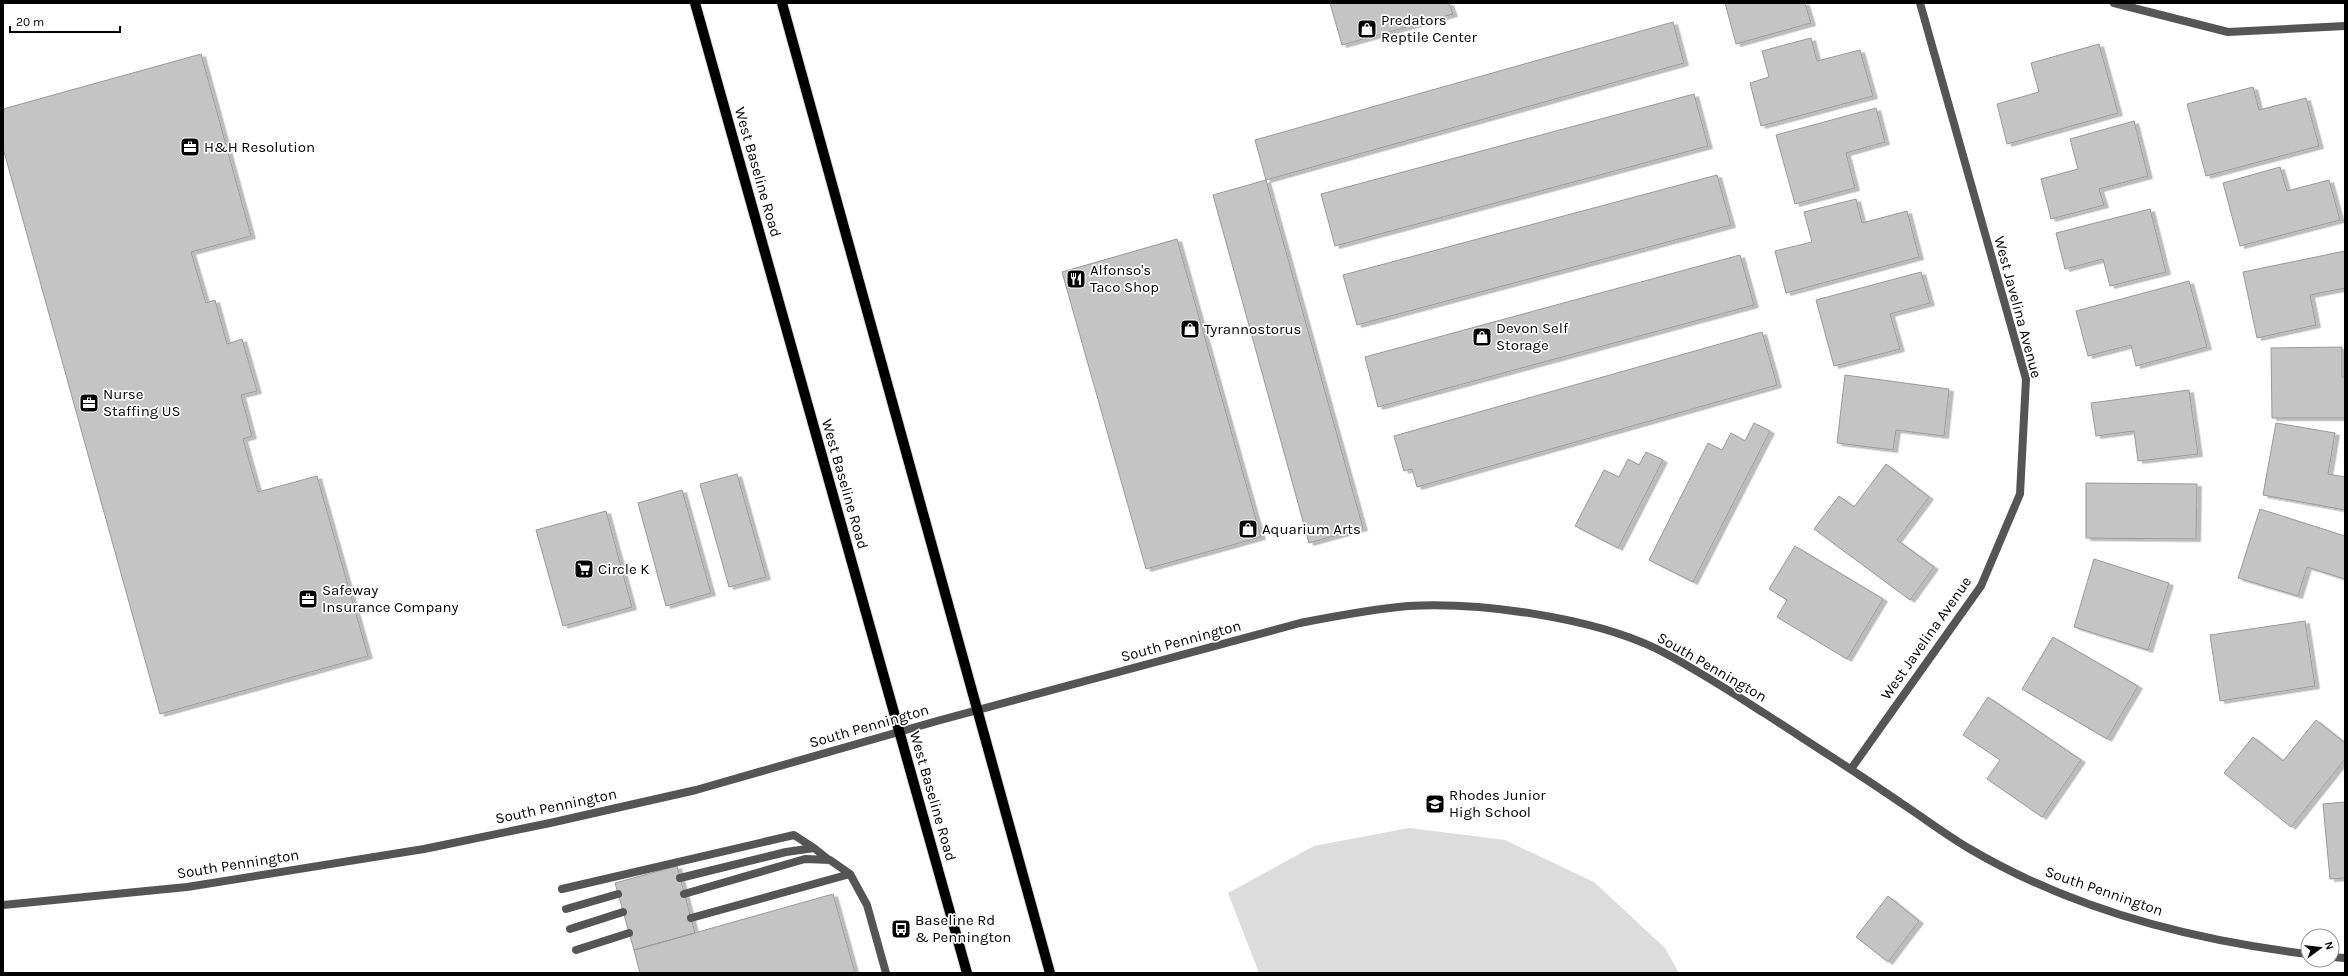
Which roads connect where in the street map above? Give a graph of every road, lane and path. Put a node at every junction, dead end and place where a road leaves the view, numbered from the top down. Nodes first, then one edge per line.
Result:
1 (695, 3) edge
2 (782, 3) edge
3 (1920, 3) edge
4 (2114, 3) edge
5 (2345, 26) edge
6 (977, 711) junction
7 (899, 732) junction
8 (1851, 769) junction
9 (814, 848) junction
10 (830, 860) junction
11 (850, 874) junction
12 (680, 878) dead end
13 (562, 889) dead end
14 (618, 894) dead end
15 (684, 894) dead end
16 (3, 905) edge
17 (566, 908) dead end
18 (623, 912) dead end
19 (691, 918) dead end
20 (570, 929) dead end
21 (629, 933) dead end
22 (576, 950) dead end
23 (2300, 953) edge
24 (886, 973) edge
25 (967, 973) edge
26 (1050, 973) edge

1 - 7 main road, West Baseline Road
2 - 6 main road
3 - 8 street, West Javelina Avenue
4 - 5 street
6 - 7 street, South Pennington
6 - 8 street, South Pennington
6 - 26 main road
7 - 16 street, South Pennington
7 - 25 main road, West Baseline Road
8 - 23 street, South Pennington
9 - 10 street
9 - 12 street
9 - 13 street
10 - 11 street
10 - 15 street
11 - 19 street
11 - 24 street
14 - 17 street
18 - 20 street
21 - 22 street

